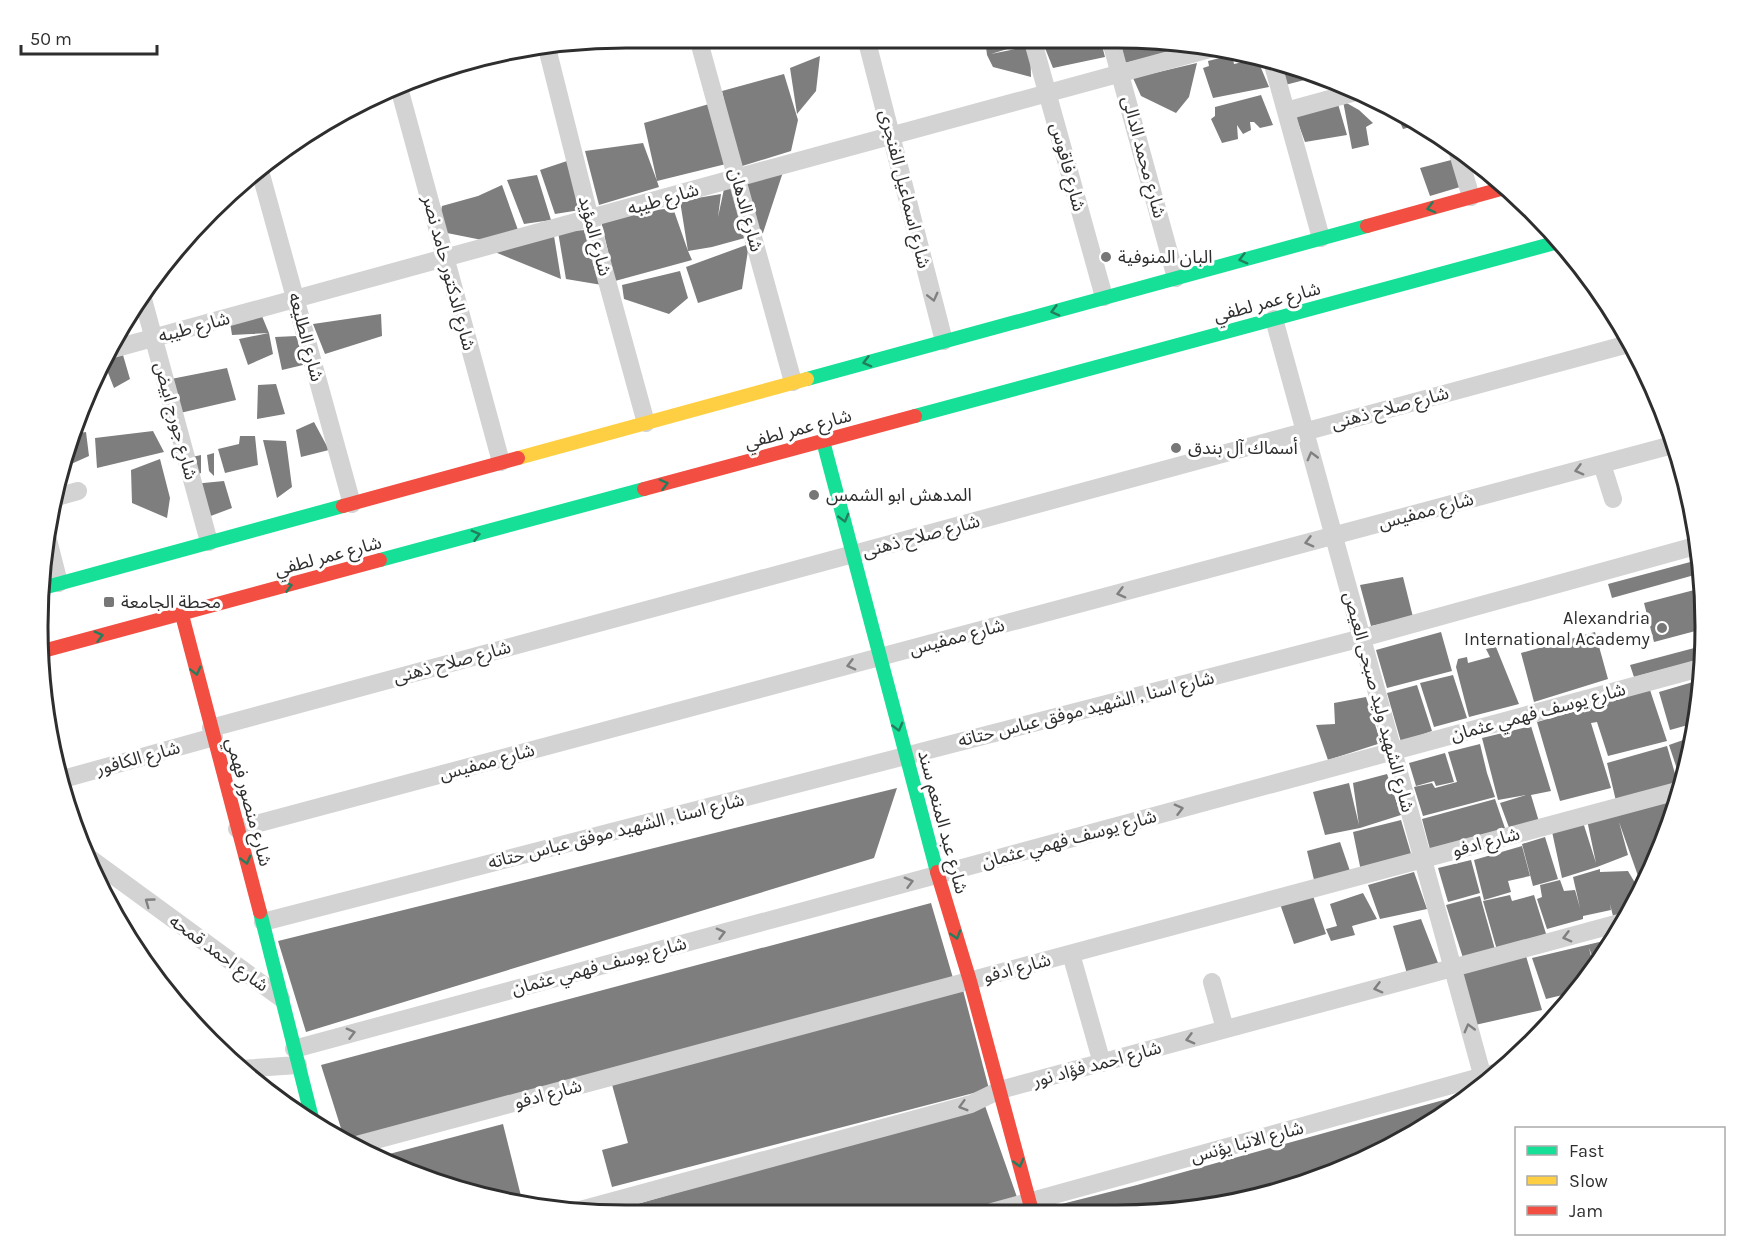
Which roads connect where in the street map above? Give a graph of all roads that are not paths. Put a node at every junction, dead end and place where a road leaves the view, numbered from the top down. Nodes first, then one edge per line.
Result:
1 (701, 48) edge
2 (869, 48) edge
3 (1035, 48) edge
4 (1113, 48) edge
5 (548, 53) edge
6 (1194, 53) edge
7 (1275, 71) edge
8 (1121, 73) junction
9 (1048, 93) junction
10 (401, 94) edge
11 (1344, 95) edge
12 (1286, 111) junction
13 (891, 135) junction
14 (1460, 162) edge
15 (262, 178) edge
16 (737, 178) junction
17 (1496, 190) edge
18 (1471, 197) junction
19 (590, 219) junction
20 (1322, 238) junction
21 (1550, 244) edge
22 (445, 259) junction
23 (1176, 278) junction
24 (1104, 297) junction
25 (296, 300) junction
26 (145, 306) edge
27 (1275, 319) junction
28 (153, 338) junction
29 (944, 341) junction
30 (1622, 346) edge
31 (121, 347) edge
32 (793, 382) junction
33 (646, 423) junction
34 (1305, 432) junction
35 (823, 441) junction
36 (1666, 447) edge
37 (501, 462) junction
38 (1602, 464) junction
39 (78, 491) dead end
40 (64, 495) edge
41 (1613, 499) dead end
42 (352, 504) junction
43 (1334, 536) junction
44 (209, 542) junction
45 (1689, 548) edge
46 (854, 554) junction
47 (51, 586) edge
48 (182, 615) junction
49 (1362, 638) junction
50 (49, 650) edge
51 (879, 657) junction
52 (1693, 670) edge
53 (212, 733) junction
54 (1393, 751) junction
55 (906, 756) junction
56 (68, 777) edge
57 (1670, 793) edge
58 (237, 829) junction
59 (1422, 859) junction
60 (100, 866) edge
61 (938, 874) junction
62 (263, 922) junction
63 (1612, 925) edge
64 (1071, 954) junction
65 (1453, 968) junction
66 (970, 981) junction
67 (1212, 982) dead end
68 (281, 998) junction
69 (1225, 1029) junction
70 (296, 1057) junction
71 (1102, 1063) junction
72 (252, 1067) edge
73 (1482, 1074) edge
74 (1469, 1085) edge
75 (1000, 1090) junction
76 (310, 1111) edge
77 (366, 1142) edge
78 (601, 1204) edge
79 (1031, 1205) edge
80 (1035, 1205) edge

1 - 16 street, شارع الدهان
2 - 13 street, شارع اسماعيل الفنجرى
3 - 9 street, شارع فاقوس
4 - 8 street, شارع محمد الدالى
5 - 19 street, شارع المؤيد
6 - 8 street, شارع طيبه
7 - 12 street
8 - 9 street, شارع طيبه
8 - 23 street, شارع محمد الدالى
9 - 13 street, شارع طيبه
9 - 24 street, شارع فاقوس
10 - 22 street, شارع الدكتور حامد نصر
11 - 12 street
12 - 20 street
13 - 16 street, شارع طيبه
13 -> 29 street, شارع اسماعيل الفنجرى
14 - 18 street
15 - 25 street, شارع الطليعه
16 - 19 street, شارع طيبه
16 - 32 street, شارع الدهان
17 - 18 street
18 -> 20 street
19 - 22 street, شارع طيبه
19 - 33 street, شارع المؤيد
20 -> 23 street
21 - 27 street, شارع عمر لطفي
22 - 25 street, شارع طيبه
22 - 37 street, شارع الدكتور حامد نصر
23 - 24 street
24 -> 29 street
25 - 28 street, شارع طيبه
25 - 42 street, شارع الطليعه
26 - 28 street, شارع جورج ابيض
27 - 34 street, شارع الشهيد وليد صبحى العيص
27 - 35 street, شارع عمر لطفي
28 - 31 street, شارع طيبه
28 - 44 street, شارع جورج ابيض
29 -> 32 street
30 - 34 street, شارع صلاح ذهنى
32 - 33 street
33 - 37 street
43 -> 34 street, شارع الشهيد وليد صبحى العيص
34 - 46 street, شارع صلاح ذهنى
35 -> 46 street, شارع عبد المنعم سند
48 -> 35 street, شارع عمر لطفي
36 - 38 street, شارع ممفيس
37 - 42 street
38 - 41 street
38 -> 43 street, شارع ممفيس
39 - 40 street
42 - 44 street
43 - 49 street, شارع الشهيد وليد صبحى العيص
43 -> 51 street, شارع ممفيس
44 - 47 street
45 - 49 street, شارع اسنا , الشهيد موفق عباس حتاته
46 - 51 street, شارع عبد المنعم سند
46 - 53 street, شارع صلاح ذهنى
50 -> 48 street, شارع عمر لطفي
48 -> 53 street, شارع منصور فهمي
49 - 54 street, شارع الشهيد وليد صبحى العيص
49 - 55 street, شارع اسنا , الشهيد موفق عباس حتاته
51 -> 55 street, شارع عبد المنعم سند
51 -> 58 street, شارع ممفيس
52 - 54 street, شارع يوسف فهمي عثمان
53 - 56 street, شارع الكافور
53 - 58 street, شارع منصور فهمي
54 - 59 street, شارع الشهيد وليد صبحى العيص
61 -> 54 street, شارع يوسف فهمي عثمان
55 - 61 street, شارع عبد المنعم سند
55 - 62 street, شارع اسنا , الشهيد موفق عباس حتاته
57 - 59 street, شارع ادفو
58 -> 62 street, شارع منصور فهمي
59 - 64 street, شارع ادفو
59 - 65 street, شارع الشهيد وليد صبحى العيص
68 -> 60 street, شارع احمد قمحه
61 -> 66 street, شارع عبد المنعم سند
70 -> 61 street, شارع يوسف فهمي عثمان
62 - 68 street, شارع منصور فهمي
63 -> 65 street, شارع احمد فؤاد نور
64 - 66 street, شارع ادفو
64 - 71 street
65 -> 69 street, شارع احمد فؤاد نور
73 -> 65 street, شارع الشهيد وليد صبحى العيص
66 - 75 street, شارع عبد المنعم سند
66 - 77 street, شارع ادفو
67 - 69 street
68 - 70 street, شارع احمد قمحه
69 -> 71 street, شارع احمد فؤاد نور
70 - 72 street, شارع يوسف فهمي عثمان
70 - 76 street, شارع احمد قمحه
71 - 75 street, شارع احمد فؤاد نور
74 - 80 street, شارع الانبا يؤنس
75 -> 78 street, شارع احمد فؤاد نور
75 -> 79 street, شارع عبد المنعم سند

